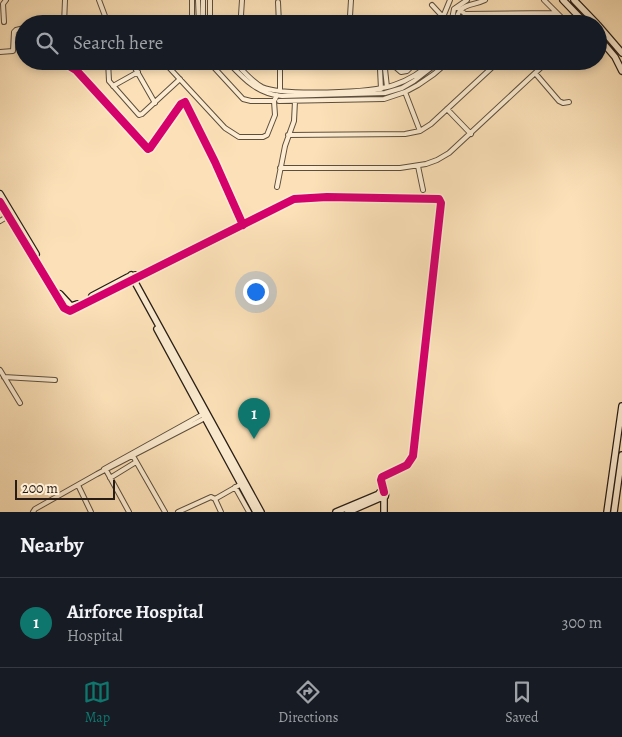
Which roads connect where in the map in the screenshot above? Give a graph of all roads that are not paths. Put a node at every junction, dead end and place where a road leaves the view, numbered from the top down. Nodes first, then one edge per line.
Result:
1 (6, 0) edge
2 (64, 0) edge
3 (99, 0) edge
4 (192, 0) edge
5 (198, 0) edge
6 (203, 0) edge
7 (210, 0) edge
8 (242, 0) edge
9 (351, 0) edge
10 (450, 0) edge
11 (467, 0) edge
12 (485, 0) edge
13 (544, 0) edge
14 (563, 0) edge
15 (574, 0) edge
16 (278, 2) dead end
17 (432, 5) dead end
18 (459, 8) junction
19 (556, 13) joint
20 (64, 15) edge
21 (105, 15) edge
22 (192, 15) edge
23 (199, 15) edge
24 (203, 15) edge
25 (210, 15) edge
26 (241, 15) edge
27 (279, 15) edge
28 (350, 15) edge
29 (441, 15) edge
30 (444, 15) edge
31 (452, 15) edge
32 (458, 15) edge
33 (577, 15) edge
34 (589, 15) edge
35 (4, 22) dead end
36 (15, 31) edge
37 (608, 35) edge
38 (607, 48) edge
39 (0, 52) edge
40 (622, 53) edge
41 (76, 70) edge
42 (108, 70) edge
43 (171, 70) edge
44 (216, 70) edge
45 (236, 70) edge
46 (243, 70) edge
47 (280, 70) edge
48 (380, 70) edge
49 (423, 70) edge
50 (430, 70) edge
51 (439, 70) edge
52 (489, 70) edge
53 (538, 70) edge
54 (622, 71) edge
55 (138, 72) joint
56 (535, 73) junction
57 (180, 80) junction
58 (403, 85) junction
59 (113, 86) junction
60 (384, 89) junction
61 (405, 92) junction
62 (279, 93) junction
63 (294, 94) junction
64 (276, 101) junction
65 (295, 101) junction
66 (569, 102) dead end
67 (154, 103) junction
68 (447, 109) junction
69 (420, 131) junction
70 (471, 134) junction
71 (288, 135) junction
72 (418, 166) junction
73 (280, 168) junction
74 (277, 187) dead end
75 (423, 190) dead end
76 (0, 194) edge
77 (1, 202) edge
78 (10, 215) junction
79 (0, 221) edge
80 (243, 225) junction
81 (131, 278) junction
82 (0, 370) edge
83 (4, 377) junction
84 (55, 380) dead end
85 (20, 404) dead end
86 (622, 406) edge
87 (206, 415) junction
88 (621, 417) edge
89 (622, 455) edge
90 (134, 456) junction
91 (136, 462) junction
92 (105, 470) junction
93 (110, 478) junction
94 (240, 484) junction
95 (78, 485) junction
96 (382, 496) junction
97 (215, 499) junction
98 (33, 512) edge
99 (91, 512) edge
100 (129, 512) edge
101 (165, 512) edge
102 (178, 512) edge
103 (221, 512) edge
104 (250, 512) edge
105 (256, 512) edge
106 (261, 512) edge
107 (336, 512) edge
108 (348, 512) edge
109 (384, 512) edge
110 (607, 512) edge
111 (614, 512) edge

1 - 35 street
2 - 20 street
3 - 21 street
4 - 22 street
5 - 23 street
6 - 24 street
7 - 25 street
8 - 26 street
9 - 28 street
10 - 30 street
11 - 18 street
12 - 18 street
13 - 19 street
14 - 33 street
15 - 34 street
16 - 27 street
17 - 29 street
18 - 19 street
18 - 31 street
18 - 32 street
36 - 39 street
37 - 40 street
38 - 54 street
41 - 80 street
42 - 59 street
43 - 57 street
44 - 64 street
45 - 62 street
46 - 62 street
47 - 62 street
48 - 60 street
49 - 58 street
50 - 58 street
51 - 61 street
52 - 68 street
53 - 56 street
55 - 59 street
55 - 67 street
56 - 66 street
56 - 70 street
57 - 64 street
57 - 67 street
58 - 60 street
58 - 61 street
59 - 67 street
60 - 63 street
61 - 65 street
61 - 69 street
62 - 63 street
62 - 64 street
63 - 65 street
64 - 65 street
65 - 71 street
68 - 69 street
68 - 70 street
69 - 71 street
70 - 72 street
71 - 73 street
72 - 73 street
72 - 75 street
73 - 74 street
76 - 77 street
77 - 78 street
78 - 79 street
78 - 81 street
80 - 81 street
80 - 96 street
81 - 87 street
82 - 83 street
83 - 84 street
83 - 85 street
86 - 88 street
87 - 90 street
87 - 92 street
87 - 94 street
88 - 110 street
89 - 111 street
90 - 91 street
90 - 92 street
91 - 93 street
91 - 101 street
92 - 93 street
92 - 95 street
93 - 100 street
94 - 97 street
94 - 104 street
94 - 105 street
94 - 106 street
95 - 98 street
95 - 99 street
96 - 107 street
96 - 108 street
96 - 109 street
97 - 102 street
97 - 103 street

